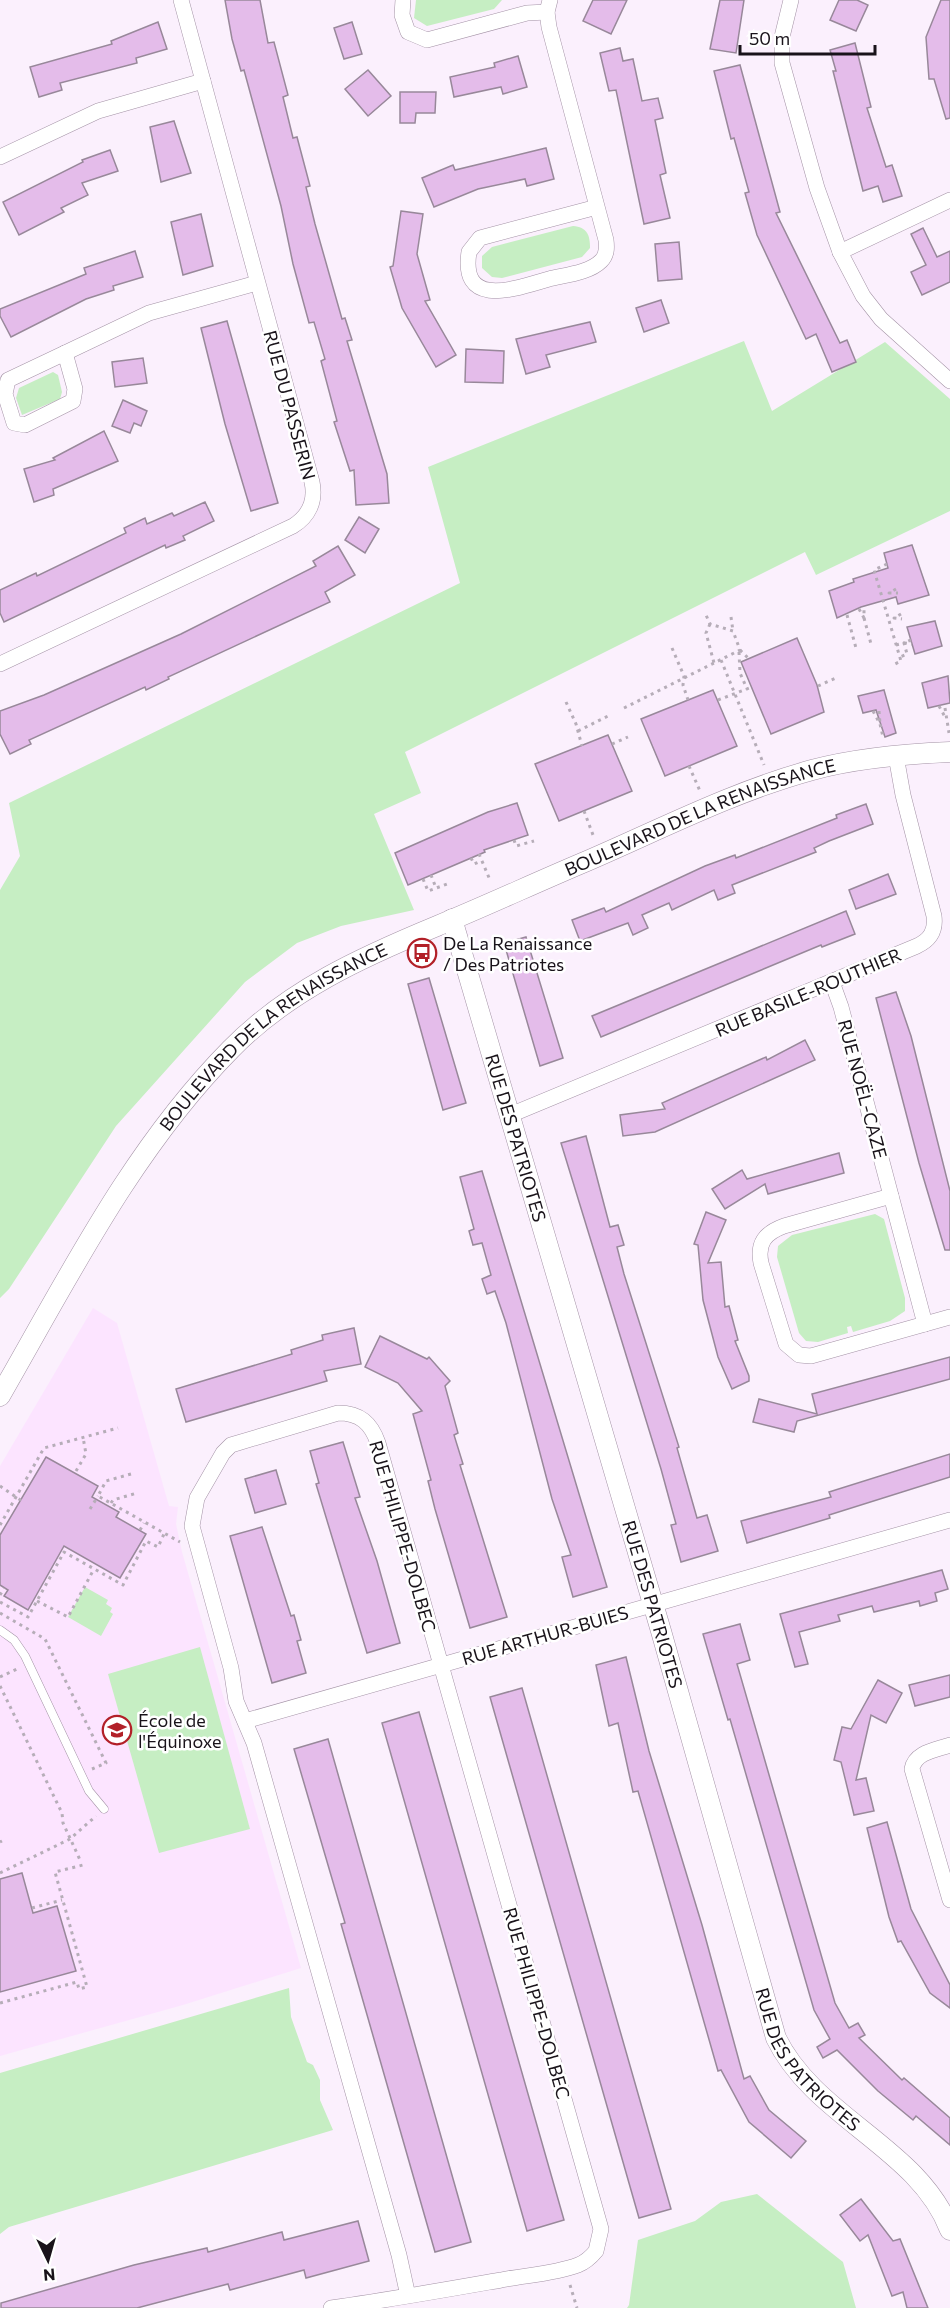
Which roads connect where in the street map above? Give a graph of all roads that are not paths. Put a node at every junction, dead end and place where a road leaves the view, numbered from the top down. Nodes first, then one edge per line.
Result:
1 (181, 0) edge
2 (402, 0) edge
3 (791, 0) edge
4 (548, 6) edge
5 (203, 81) junction
6 (0, 157) edge
7 (950, 200) edge
8 (597, 207) junction
9 (840, 252) junction
10 (256, 283) junction
11 (65, 353) junction
12 (950, 381) edge
13 (0, 664) edge
14 (949, 743) edge
15 (896, 756) junction
16 (452, 919) junction
17 (832, 982) junction
18 (510, 1116) junction
19 (891, 1196) junction
20 (950, 1317) edge
21 (925, 1324) junction
22 (0, 1396) edge
23 (950, 1520) edge
24 (653, 1604) junction
25 (0, 1630) edge
26 (441, 1665) junction
27 (245, 1721) junction
28 (950, 1745) edge
29 (104, 1809) road end
30 (950, 1900) edge
31 (950, 2230) edge
32 (408, 2296) junction
33 (331, 2308) edge

1 - 5 street, RUE DU PASSERIN
2 - 4 street
3 - 9 street
4 - 8 street
5 - 6 street
5 - 10 street, RUE DU PASSERIN
7 - 9 street
8 - 8 street
9 - 12 street
10 - 11 street
10 - 13 street, RUE DU PASSERIN
11 - 11 street
14 - 15 street, BOULEVARD DE LA RENAISSANCE
15 - 16 street, BOULEVARD DE LA RENAISSANCE
15 - 17 street, RUE BASILE-ROUTHIER
16 - 18 street, RUE DES PATRIOTES
16 - 22 street, BOULEVARD DE LA RENAISSANCE
17 - 18 street, RUE BASILE-ROUTHIER
17 - 19 street, RUE NOËL-CAZE
18 - 24 street, RUE DES PATRIOTES
19 - 21 street, RUE NOËL-CAZE
19 - 21 street
20 - 21 street
23 - 24 street, RUE ARTHUR-BUIES
24 - 26 street, RUE ARTHUR-BUIES
24 - 31 street, RUE DES PATRIOTES
25 - 29 lane
26 - 27 street, RUE ARTHUR-BUIES
26 - 27 street, RUE PHILIPPE-DOLBEC
26 - 32 street, RUE PHILIPPE-DOLBEC
27 - 32 street, RUE PHILIPPE-DOLBEC
28 - 30 street
32 - 33 street, RUE PHILIPPE-DOLBEC

